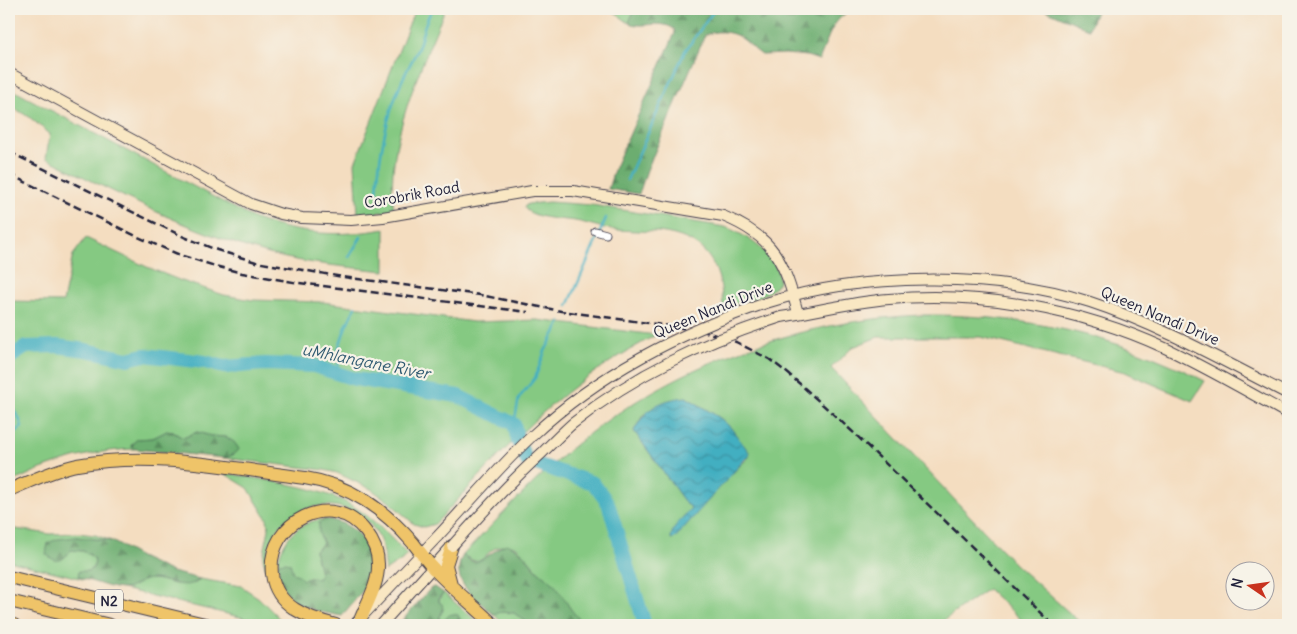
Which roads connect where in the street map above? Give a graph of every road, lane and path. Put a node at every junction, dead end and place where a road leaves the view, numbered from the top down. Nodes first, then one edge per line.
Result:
1 (9, 72) edge
2 (595, 231) dead end
3 (606, 234) dead end
4 (793, 295) junction
5 (798, 313) junction
6 (1288, 394) edge
7 (1288, 414) edge
8 (9, 490) edge
9 (452, 546) junction
10 (421, 554) junction
11 (433, 568) junction
12 (9, 577) edge
13 (452, 586) junction
14 (9, 601) edge
15 (357, 622) edge
16 (9, 624) edge
17 (14, 625) edge
18 (110, 625) edge
19 (209, 625) edge
20 (336, 625) edge
21 (382, 625) edge
22 (494, 625) edge

1 - 4 main road, Corobrik Road
2 - 3 street
4 - 5 main road, Corobrik Road
4 - 6 main road, Queen Nandi Drive
4 - 10 main road, Queen Nandi Drive, bridge
5 - 7 main road, Queen Nandi Drive
5 - 9 main road, Queen Nandi Drive, bridge
8 - 10 highway
9 - 11 main road, Queen Nandi Drive
9 - 13 highway
10 - 11 highway
10 - 15 main road, Queen Nandi Drive
11 - 13 highway
11 - 21 main road, Queen Nandi Drive
12 - 19 highway, N2
13 - 22 highway
14 - 18 highway, N2
15 - 20 highway
16 - 17 highway

